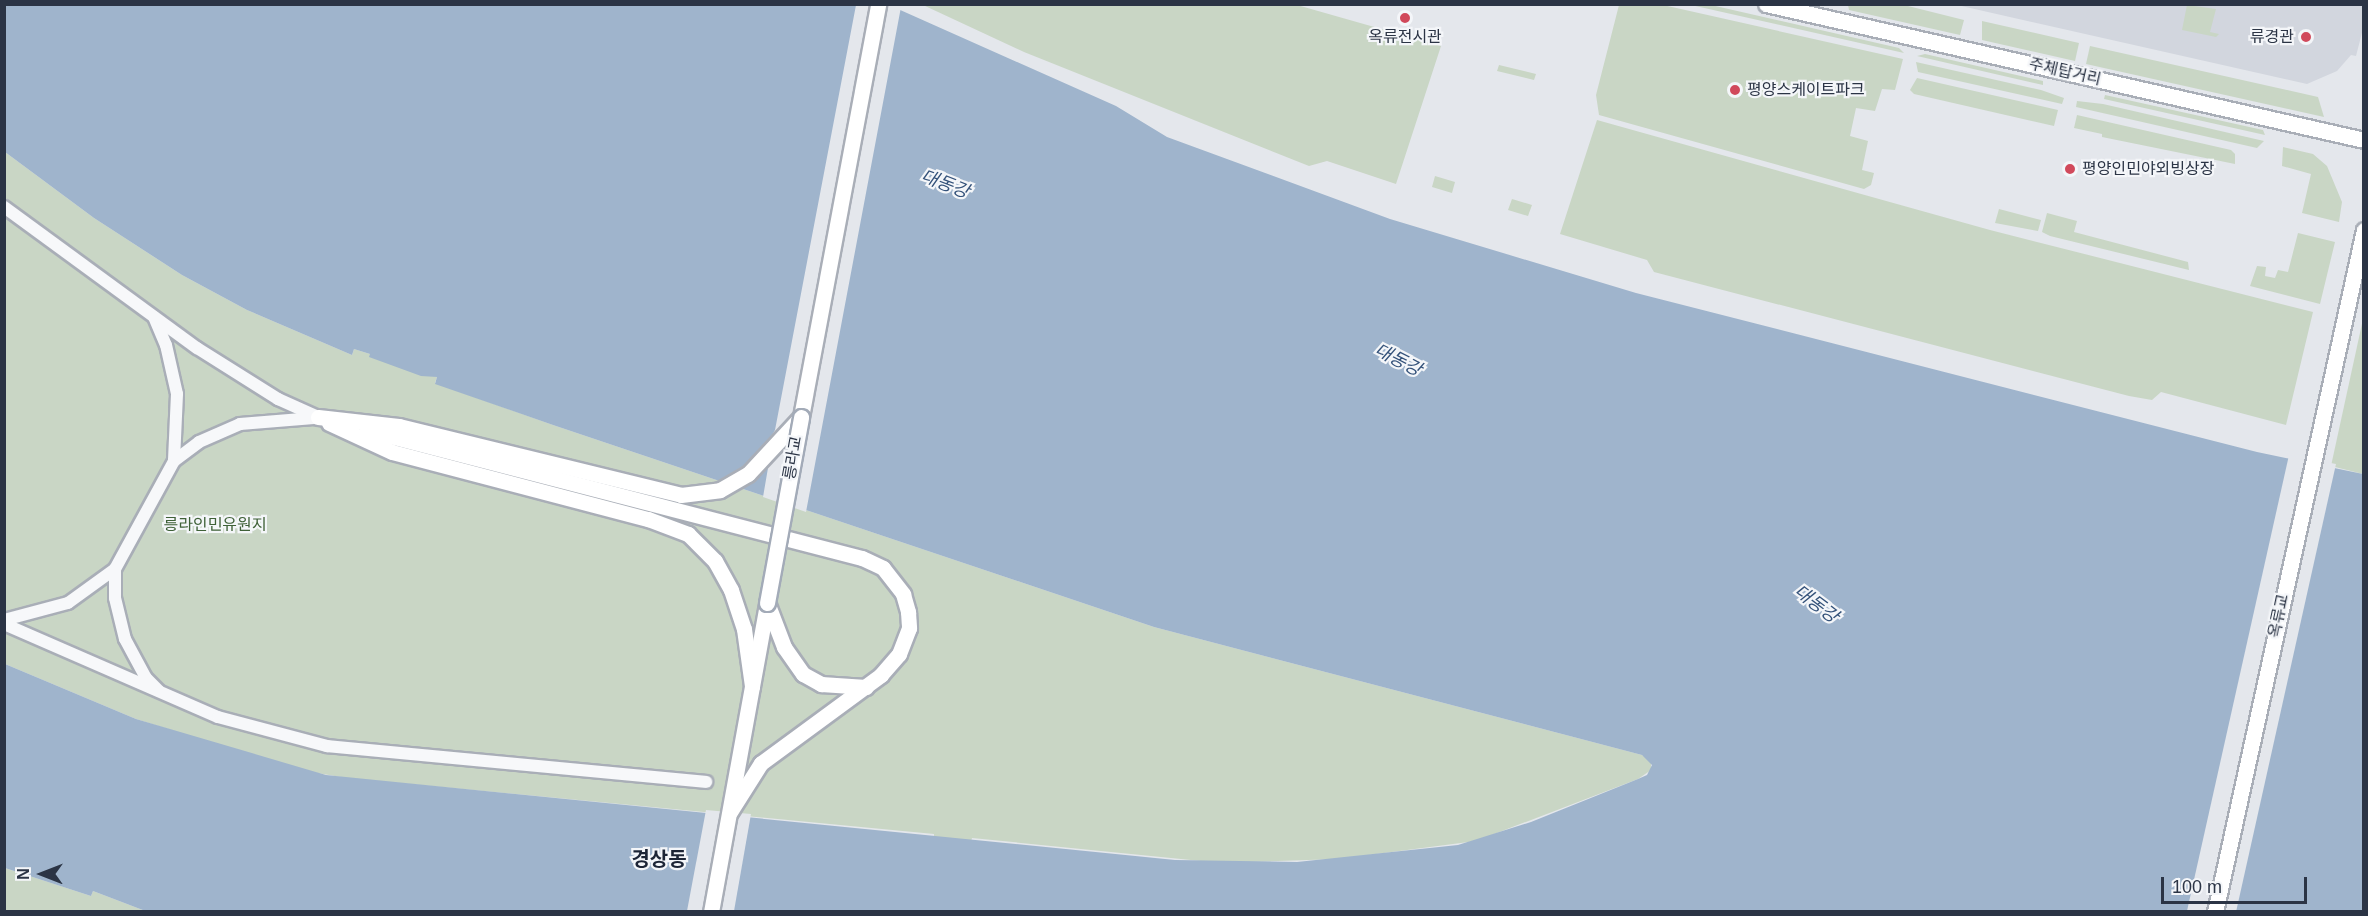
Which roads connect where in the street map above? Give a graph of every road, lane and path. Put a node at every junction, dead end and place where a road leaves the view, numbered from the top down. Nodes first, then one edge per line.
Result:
1 (878, 4) edge
2 (1766, 4) edge
3 (2364, 140) edge
4 (4, 207) edge
5 (2364, 230) edge
6 (154, 317) junction
7 (318, 417) junction
8 (801, 417) junction
9 (174, 461) junction
10 (115, 569) junction
11 (767, 603) junction
12 (4, 622) edge
13 (752, 686) junction
14 (866, 687) junction
15 (164, 696) junction
16 (706, 782) dead end
17 (729, 812) junction
18 (711, 912) edge
19 (2215, 912) edge

1 - 8 main road, 릉라교
2 - 3 main road, 주체탑거리
4 - 6 street
5 - 19 main road, 옥류교
6 - 7 street
6 - 9 street
7 - 8 main road
7 - 9 street
7 - 13 main road
7 - 14 main road
8 - 11 main road, 릉라교, bridge
9 - 10 street
10 - 12 street
10 - 15 street
11 - 13 main road, 릉라교
11 - 14 main road
12 - 15 street
13 - 17 main road, 릉라교
14 - 17 main road
15 - 16 street
17 - 18 main road, 릉라교

